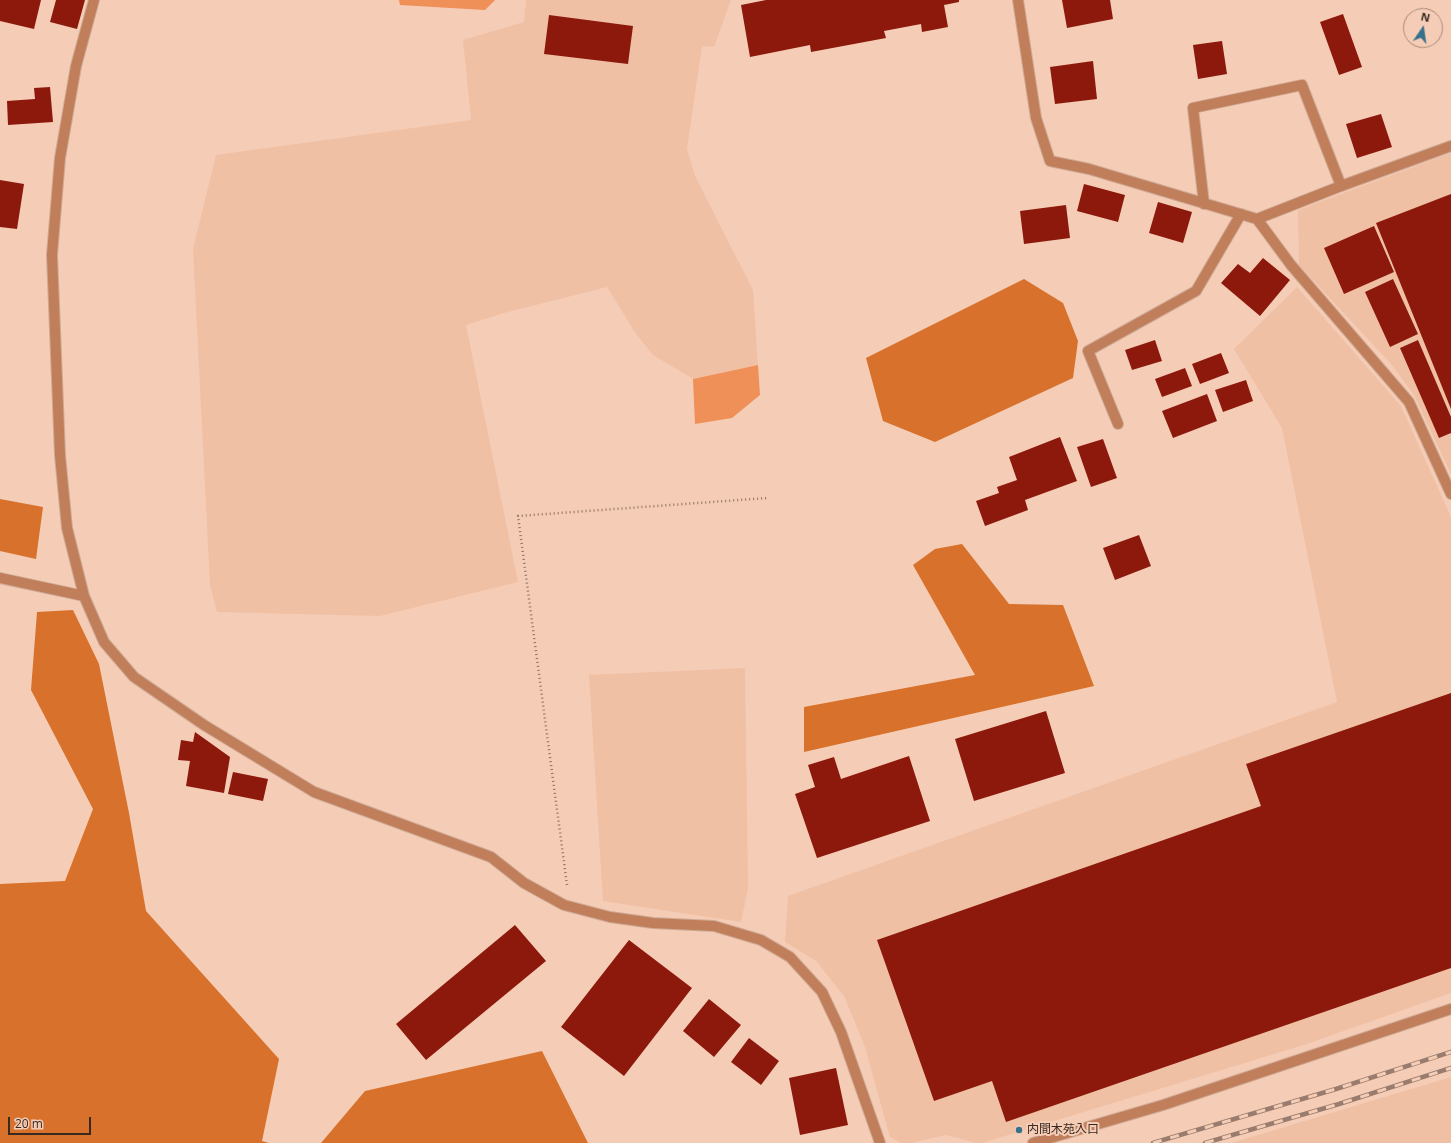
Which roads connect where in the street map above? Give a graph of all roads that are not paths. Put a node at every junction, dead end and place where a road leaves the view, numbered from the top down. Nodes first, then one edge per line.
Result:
1 (94, 0) edge
2 (1018, 0) edge
3 (1451, 146) edge
4 (1341, 186) junction
5 (1204, 204) junction
6 (1242, 214) junction
7 (1257, 219) junction
8 (1118, 424) dead end
9 (1451, 494) edge
10 (0, 578) edge
11 (84, 596) junction
12 (1451, 1009) edge
13 (880, 1143) edge
14 (1033, 1143) edge

1 - 11 street
2 - 5 street
3 - 4 street
4 - 5 street
4 - 7 street
5 - 6 street
6 - 7 street
6 - 8 street
7 - 9 street
10 - 11 street
11 - 13 street
12 - 14 street

